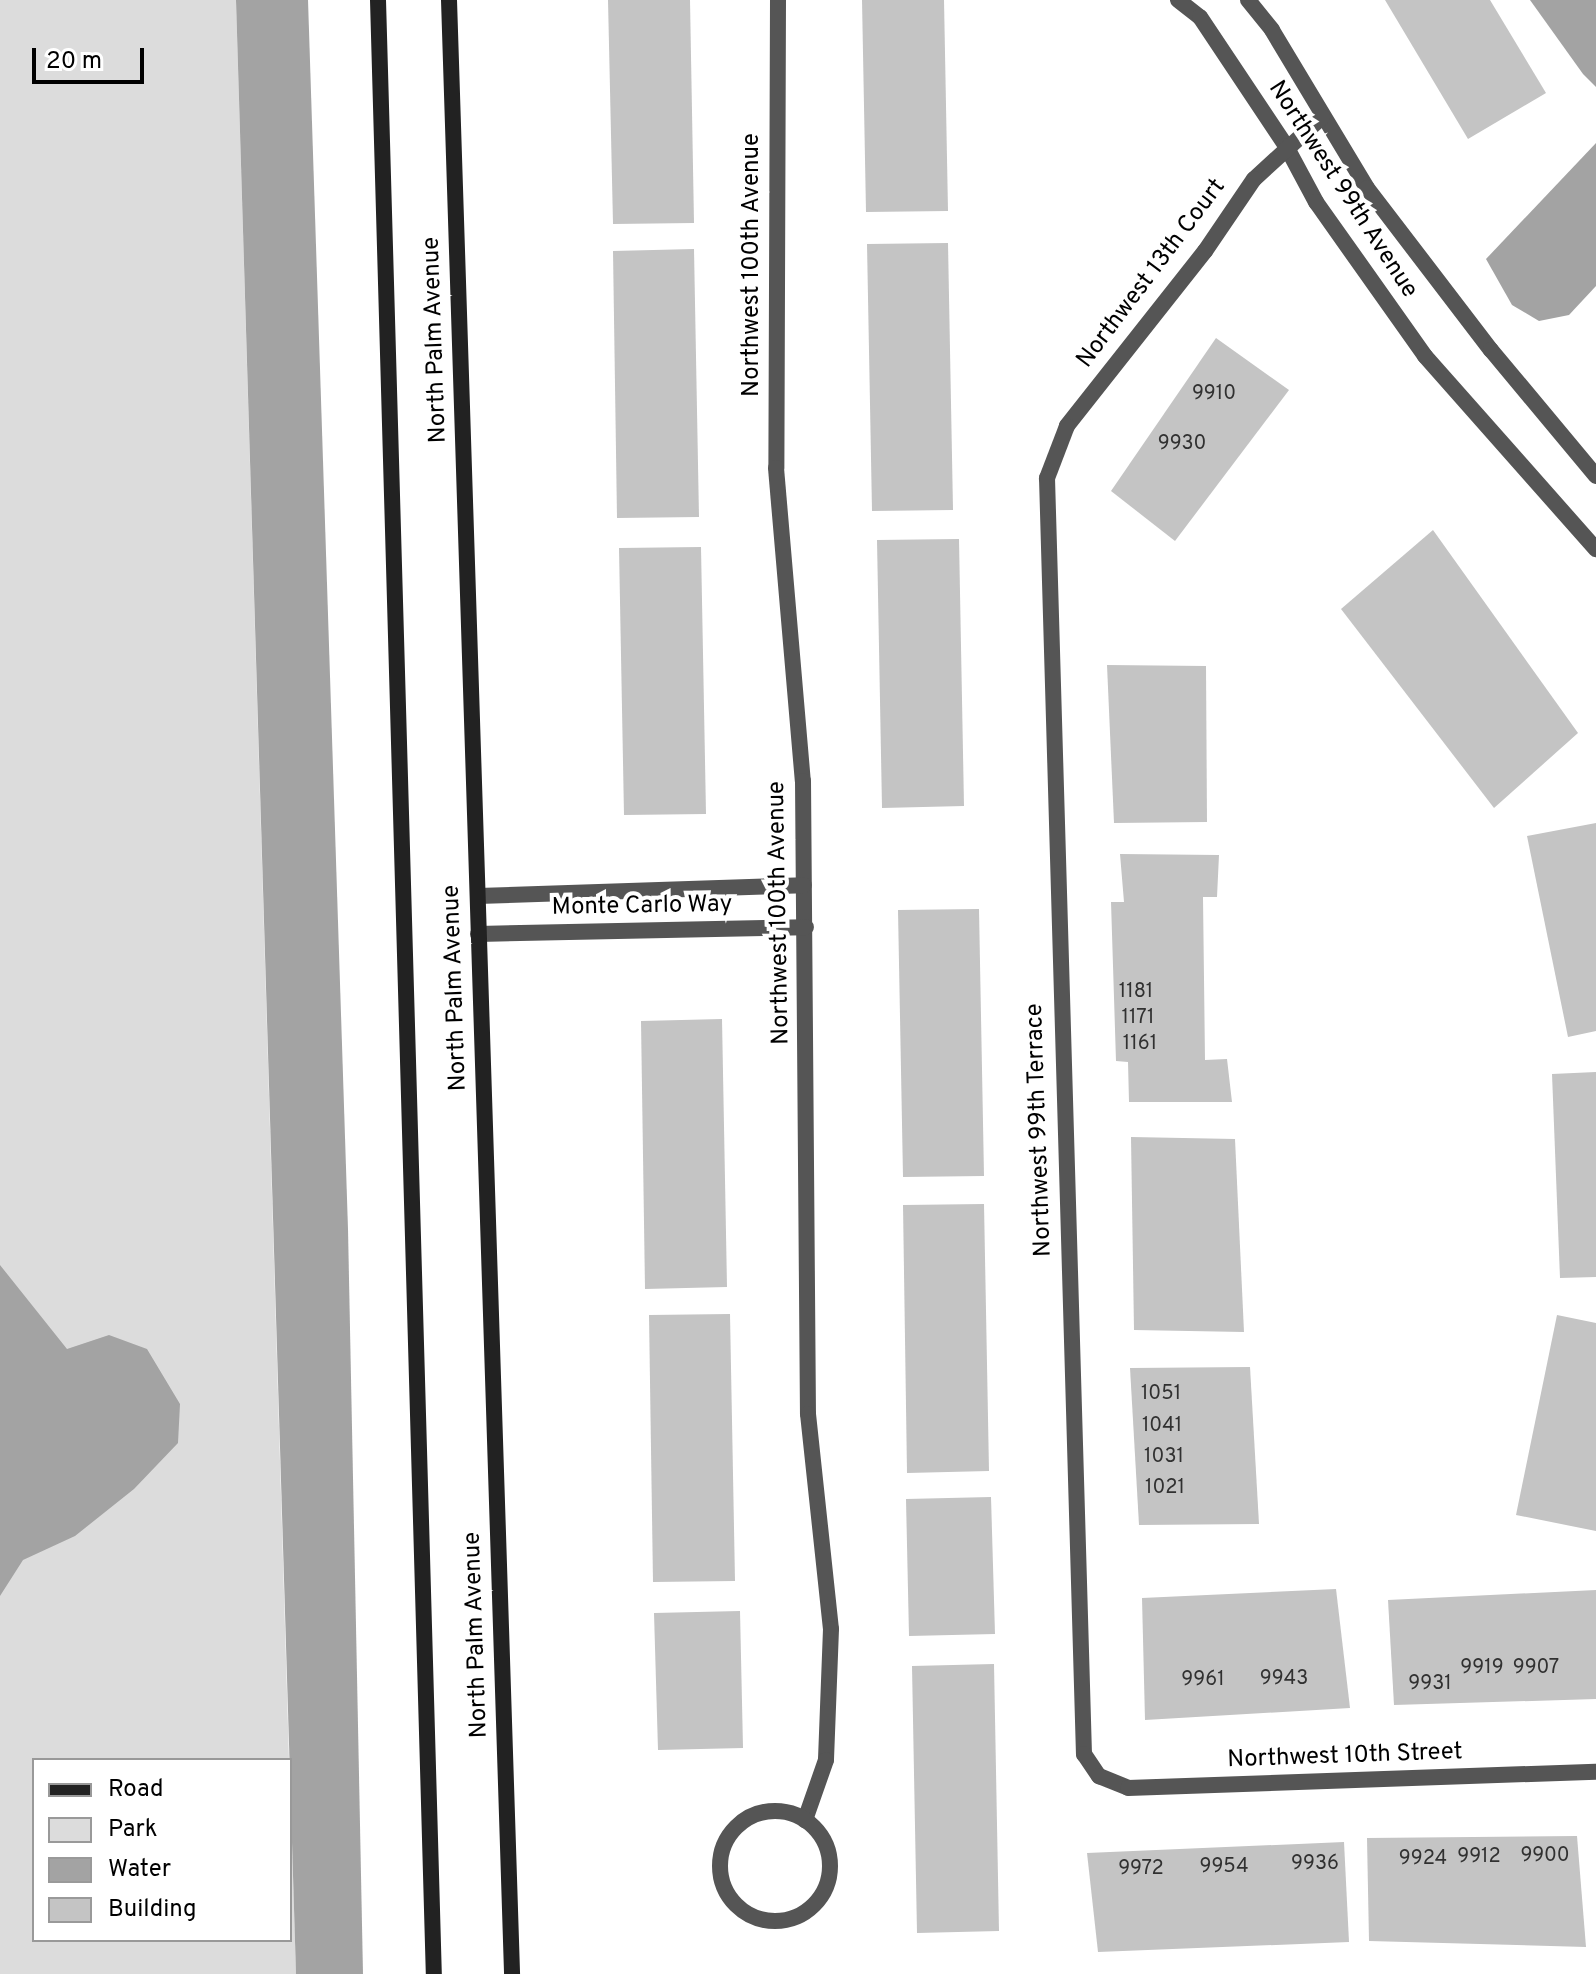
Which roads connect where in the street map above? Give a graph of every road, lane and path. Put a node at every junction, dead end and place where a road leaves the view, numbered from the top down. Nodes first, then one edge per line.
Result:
1 (378, 0) edge
2 (449, 0) edge
3 (778, 0) edge
4 (1178, 0) edge
5 (1248, 0) edge
6 (1322, 117) junction
7 (1286, 146) junction
8 (1596, 476) edge
9 (1047, 478) joint
10 (1596, 549) edge
11 (804, 885) junction
12 (478, 896) junction
13 (806, 927) junction
14 (478, 934) junction
15 (1596, 1772) edge
16 (1099, 1776) joint
17 (805, 1820) junction
18 (434, 1974) edge
19 (512, 1974) edge

1 - 18 main road, North Palm Avenue
2 - 12 main road, North Palm Avenue
3 - 11 street, Northwest 100th Avenue
4 - 7 street, Northwest 99th Avenue
5 - 6 street, Northwest 99th Avenue
6 - 7 street, Northwest 13th Court
6 - 8 street, Northwest 99th Avenue
7 - 9 street, Northwest 13th Court
7 - 10 street, Northwest 99th Avenue
9 - 16 street, Northwest 99th Terrace
11 - 12 street, Monte Carlo Way
11 - 13 street, Northwest 100th Avenue
12 - 14 main road, North Palm Avenue
13 - 14 street, Monte Carlo Way
13 - 17 street, Northwest 100th Avenue
14 - 19 main road, North Palm Avenue
15 - 16 street, Northwest 10th Street
17 - 17 street

